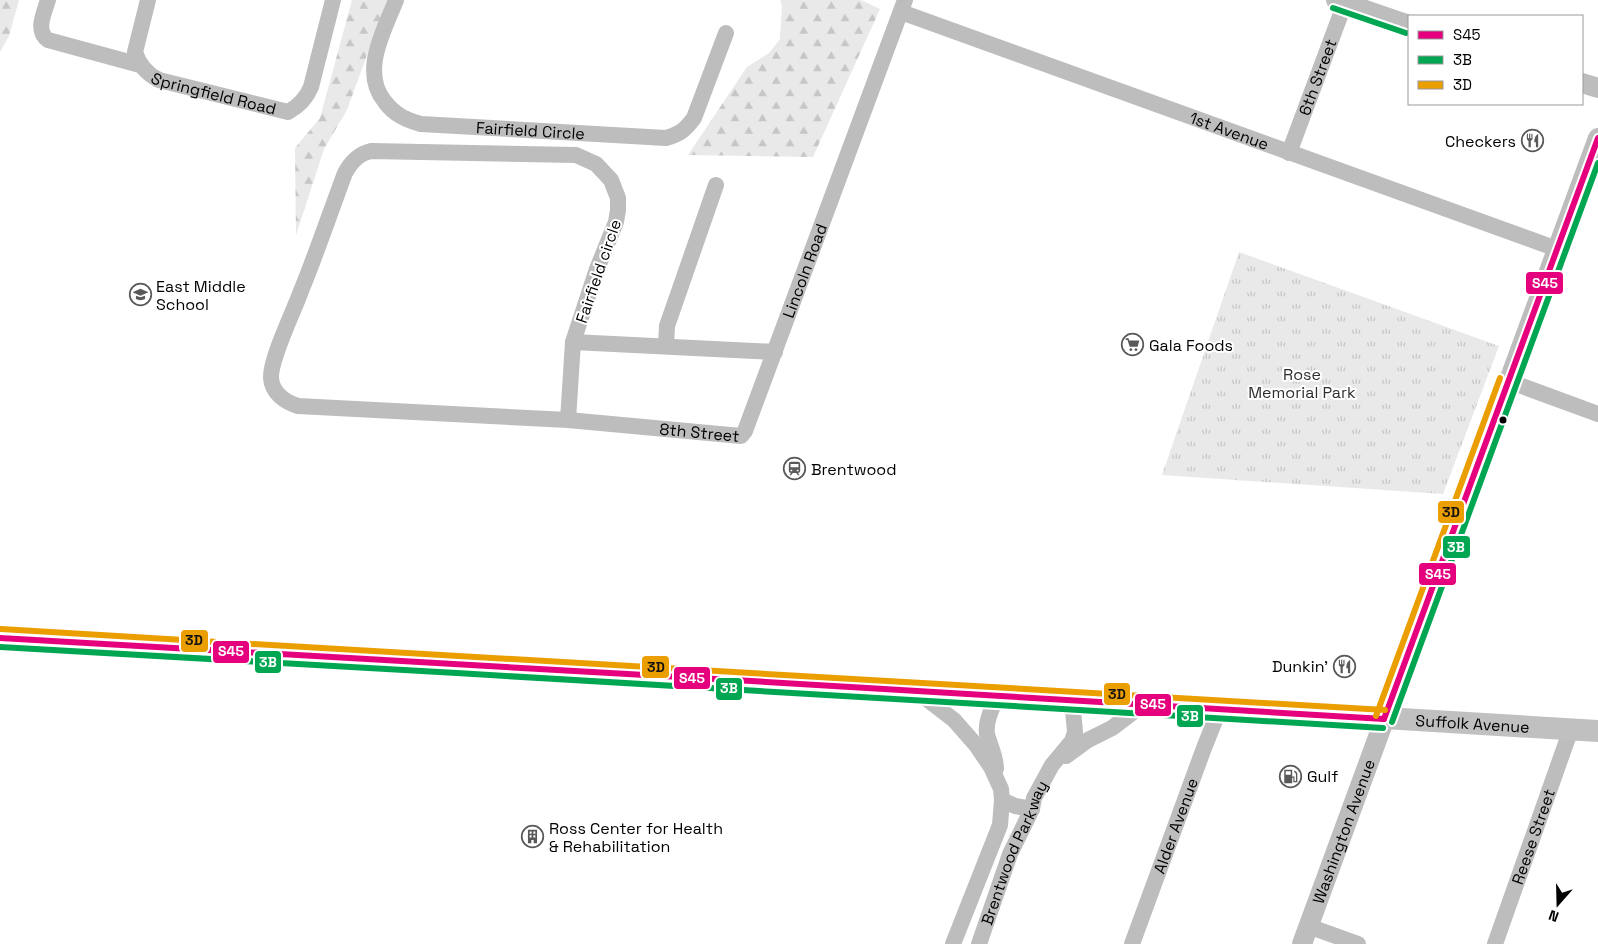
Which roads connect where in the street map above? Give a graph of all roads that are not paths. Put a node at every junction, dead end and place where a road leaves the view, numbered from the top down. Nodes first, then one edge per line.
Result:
1 (48, 0) edge
2 (148, 0) edge
3 (334, 0) edge
4 (396, 0) edge
5 (1342, 1) edge
6 (903, 6) edge
7 (1408, 25) edge
8 (726, 33) dead end
9 (140, 65) junction
10 (1583, 83) edge
11 (1598, 88) edge
12 (1598, 138) edge
13 (1289, 152) junction
14 (716, 185) dead end
15 (1557, 249) junction
16 (572, 342) junction
17 (666, 346) junction
18 (776, 352) junction
19 (1508, 381) junction
20 (1598, 414) edge
21 (568, 420) junction
22 (0, 638) edge
23 (915, 690) junction
24 (998, 696) junction
25 (1072, 698) junction
26 (1145, 703) junction
27 (1220, 708) junction
28 (1384, 718) junction
29 (1571, 729) junction
30 (1598, 731) edge
31 (1052, 766) junction
32 (996, 779) junction
33 (1002, 800) junction
34 (1032, 809) junction
35 (1305, 935) edge
36 (953, 944) edge
37 (979, 944) edge
38 (1132, 944) edge
39 (1358, 944) edge
40 (1495, 944) edge

1 - 9 street, Springfield Road
2 - 9 street, Springfield Road
3 - 9 street, Springfield Road
4 - 8 street, Fairfield Circle
5 - 7 street
5 - 13 street, 6th Street
6 - 13 street, 1st Avenue
6 - 18 street, Lincoln Road
10 - 11 street
12 - 15 street, Washington Avenue
13 - 15 street, 1st Avenue
14 - 17 street
15 - 19 street, Washington Avenue
16 - 17 street
16 - 21 street, Fairfield circle
16 - 21 street, Fairfield circle
17 - 18 street
18 - 21 street, 8th Street
19 - 20 street
19 - 28 street, Washington Avenue
22 - 23 main road, Suffolk Avenue
23 - 24 main road, Suffolk Avenue
23 - 32 street, Brentwood Parkway
24 - 25 main road, Suffolk Avenue
24 - 32 street, Brentwood Parkway
25 - 26 main road, Suffolk Avenue
25 - 31 street, Brentwood Parkway
26 - 27 main road, Suffolk Avenue
26 - 31 street, Brentwood Parkway
27 - 28 main road, Suffolk Avenue
27 - 38 street, Alder Avenue
28 - 29 main road, Suffolk Avenue
28 - 35 street, Washington Avenue
29 - 30 main road, Suffolk Avenue
29 - 40 street, Reese Street
31 - 34 street, Brentwood Parkway
32 - 33 street, Brentwood Parkway
33 - 34 street
33 - 36 street, Brentwood Parkway
34 - 37 street, Brentwood Parkway
35 - 39 street

